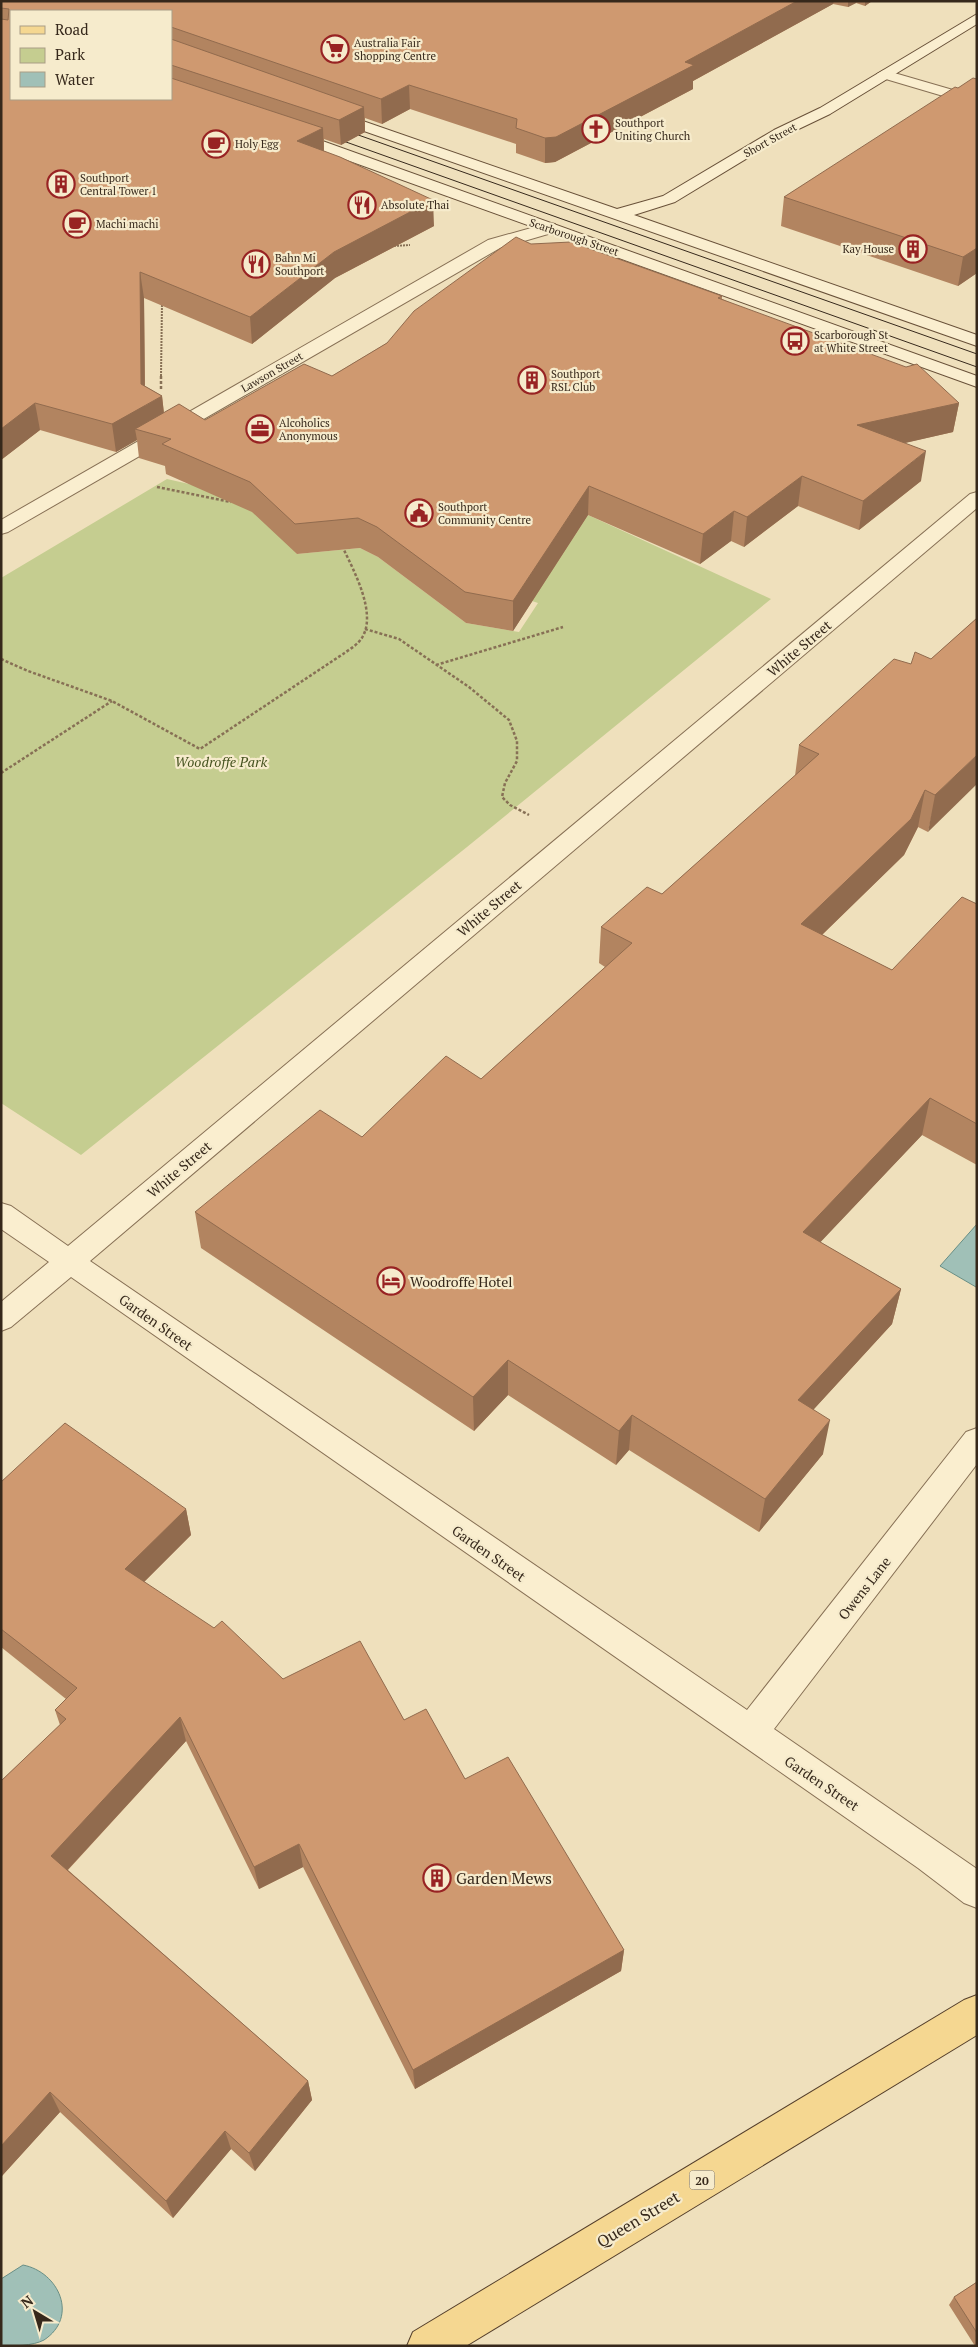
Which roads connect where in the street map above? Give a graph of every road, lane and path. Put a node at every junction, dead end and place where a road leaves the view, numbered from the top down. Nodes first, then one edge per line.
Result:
1 (977, 18) edge
2 (884, 74) junction
3 (977, 102) edge
4 (316, 109) edge
5 (276, 129) edge
6 (616, 215) junction
7 (549, 228) junction
8 (162, 302) edge
9 (977, 340) edge
10 (977, 382) edge
11 (161, 390) dead end
12 (153, 486) dead end
13 (977, 498) edge
14 (238, 503) edge
15 (1, 528) edge
16 (344, 550) edge
17 (563, 627) dead end
18 (365, 629) junction
19 (1, 659) edge
20 (436, 665) junction
21 (112, 701) junction
22 (1, 773) edge
23 (529, 815) dead end
24 (1, 1214) edge
25 (69, 1262) junction
26 (1, 1319) edge
27 (977, 1441) edge
28 (750, 1733) junction
29 (977, 1891) edge
30 (977, 2013) edge
31 (427, 2346) edge

1 - 2 street, Short Street
2 - 3 street
2 - 6 street, Short Street
4 - 6 street
5 - 7 street, Scarborough Street
6 - 7 street, Short Street
6 - 9 street
7 - 10 street, Scarborough Street
7 - 15 street, Lawson Street
8 - 11 path
12 - 14 path
13 - 25 street, White Street
16 - 18 path
17 - 20 path
18 - 20 path
18 - 21 path
19 - 21 path
20 - 23 path
21 - 22 path
24 - 25 street, Garden Street
25 - 26 street, White Street
25 - 28 street, Garden Street
27 - 28 street, Owens Lane
28 - 29 street, Garden Street
30 - 31 main road, Queen Street / 20

